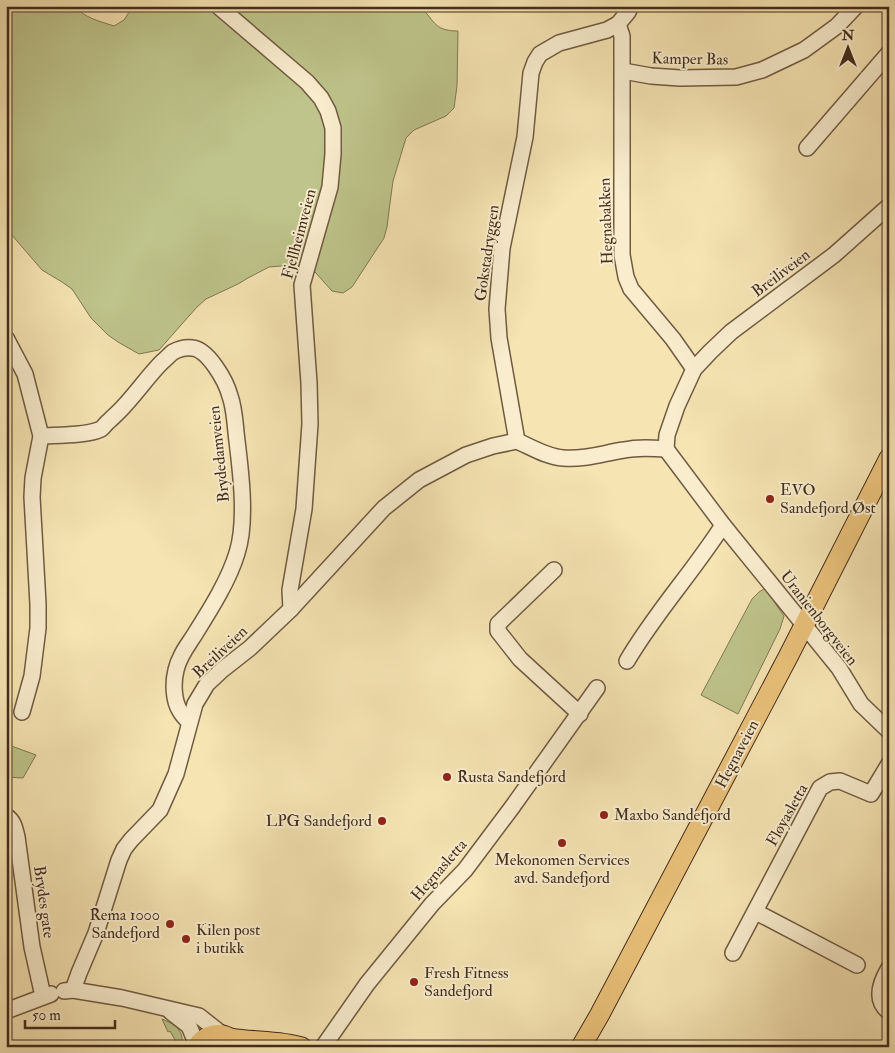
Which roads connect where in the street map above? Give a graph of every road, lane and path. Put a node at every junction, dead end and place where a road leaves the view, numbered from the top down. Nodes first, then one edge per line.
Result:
1 (218, 6) edge
2 (631, 6) edge
3 (856, 6) edge
4 (618, 24) junction
5 (889, 53) edge
6 (622, 71) junction
7 (808, 148) dead end
8 (889, 206) edge
9 (6, 338) edge
10 (694, 368) junction
11 (41, 436) junction
12 (517, 441) junction
13 (666, 448) junction
14 (889, 458) edge
15 (723, 525) junction
16 (554, 570) dead end
17 (291, 609) junction
18 (804, 626) junction
19 (627, 662) dead end
20 (597, 688) dead end
21 (22, 712) dead end
22 (580, 714) junction
23 (189, 722) junction
24 (889, 731) edge
25 (889, 764) edge
26 (6, 816) edge
27 (756, 912) junction
28 (733, 954) dead end
29 (857, 965) dead end
30 (889, 968) edge
31 (58, 993) junction
32 (166, 1008) junction
33 (6, 1011) edge
34 (889, 1012) edge
35 (230, 1040) edge
36 (197, 1046) edge
37 (302, 1047) edge
38 (323, 1047) edge
39 (581, 1047) edge

1 - 17 street, Fjellheimveien
2 - 4 street
3 - 6 street, Kamper Bas
4 - 6 street, Hegnabakken
4 - 12 street, Gokstadryggen
5 - 7 street
6 - 10 street, Hegnabakken
8 - 10 street, Breiliveien
9 - 11 street
10 - 13 street
11 - 21 street
11 - 23 street, Brydedamveien
12 - 13 street
12 - 17 street, Breiliveien
13 - 15 street, Uranienborgveien
14 - 18 main road, Hegnaveien
15 - 18 street, Uranienborgveien
15 - 19 street
16 - 22 street
17 - 23 street, Breiliveien
18 - 24 street, Uranienborgveien
18 - 39 main road, Hegnaveien
20 - 22 street, Hegnasletta
22 - 38 street, Hegnasletta
23 - 31 street, Breiliveien
25 - 27 street, Fløyasletta
26 - 31 street, Brydes gate
27 - 28 street, Fløyasletta
27 - 29 street
30 - 34 street
31 - 32 street
31 - 33 street
32 - 35 street
32 - 36 street
35 - 36 main road
35 - 37 main road

